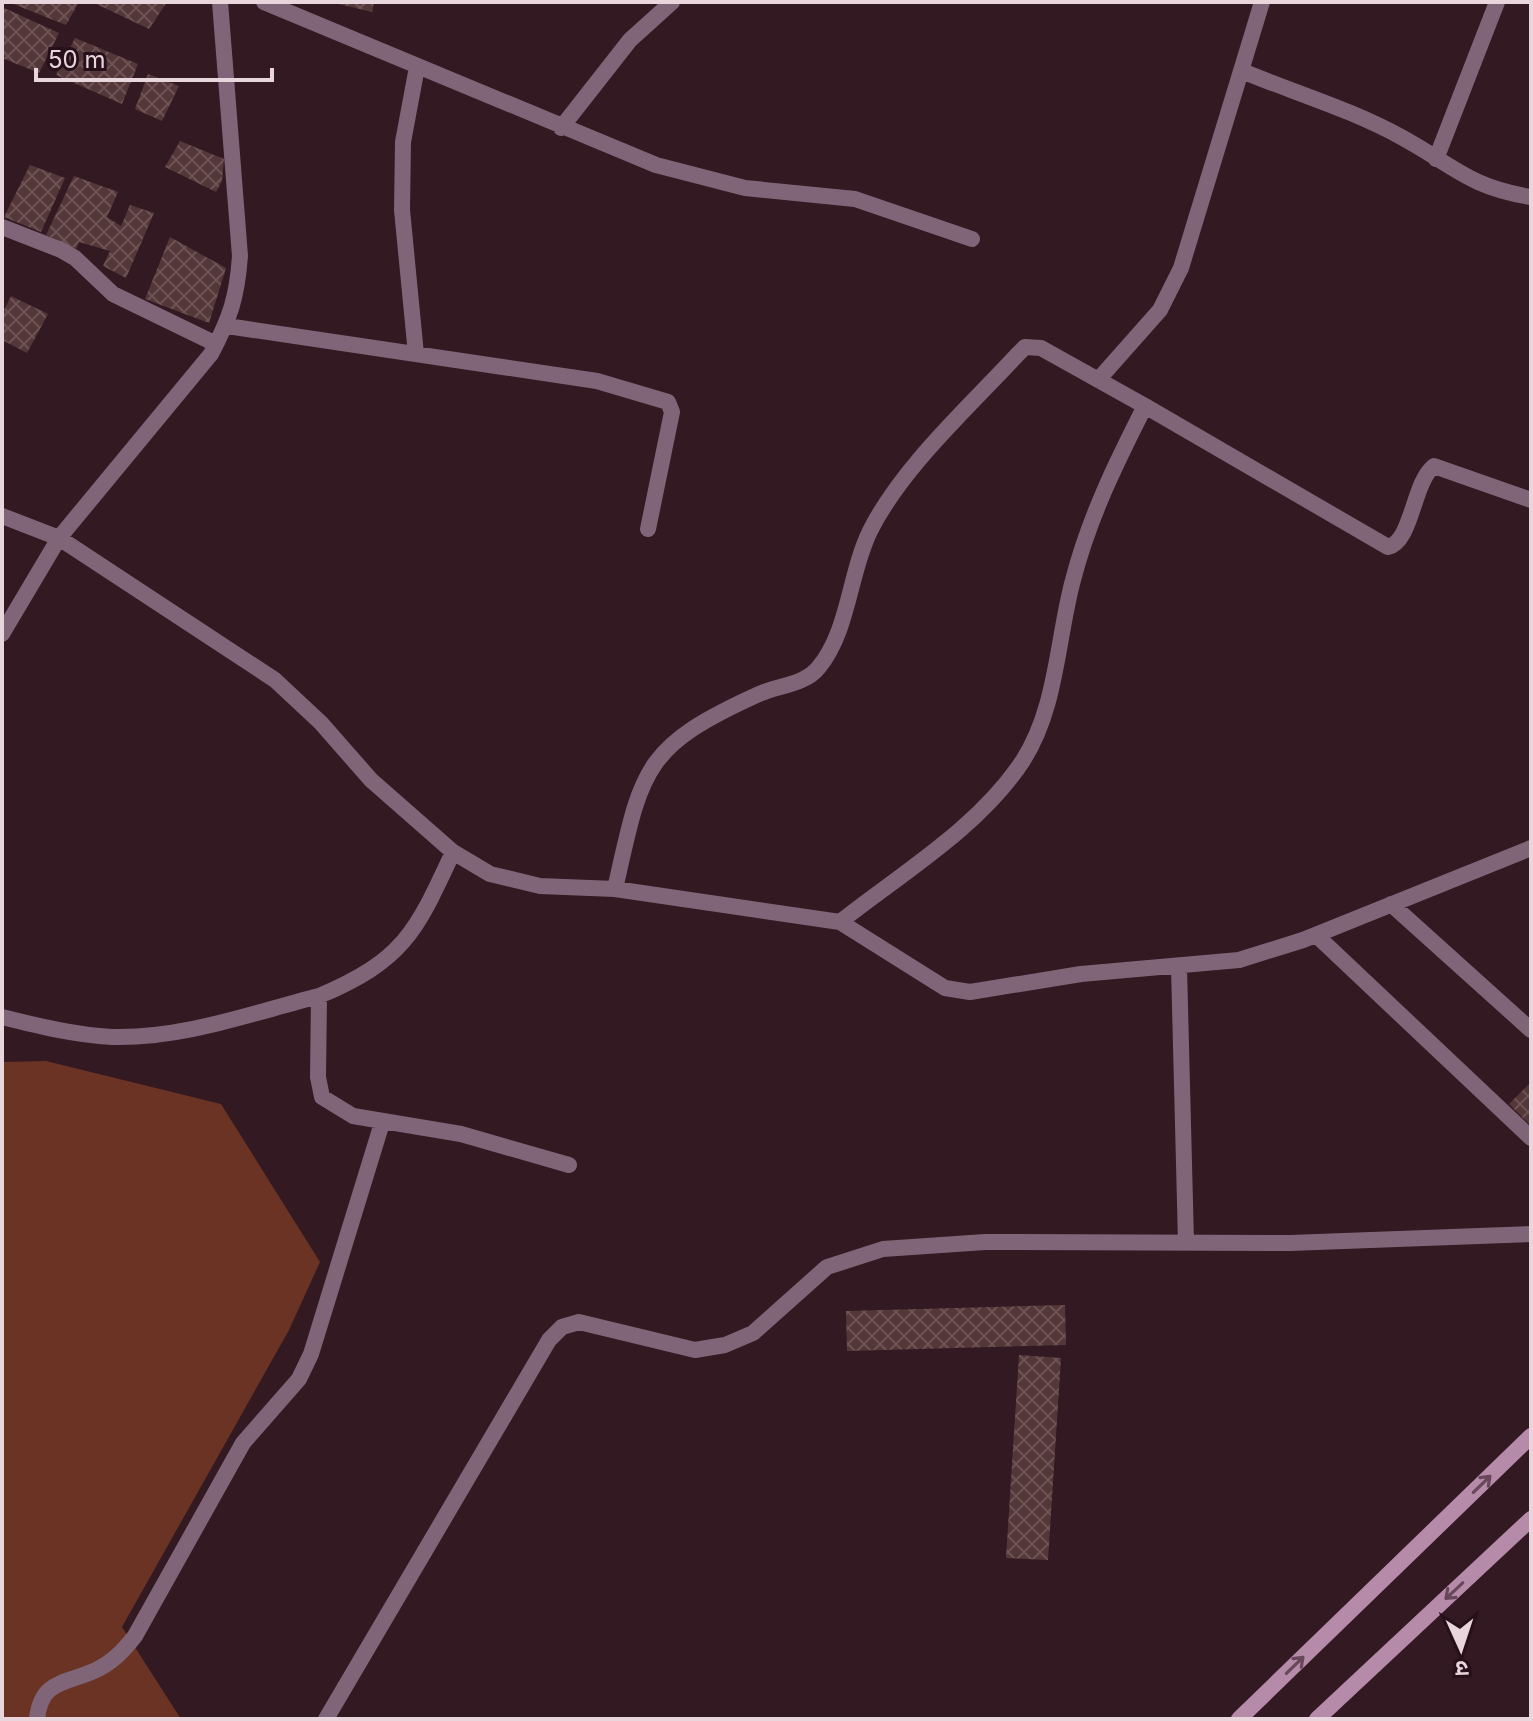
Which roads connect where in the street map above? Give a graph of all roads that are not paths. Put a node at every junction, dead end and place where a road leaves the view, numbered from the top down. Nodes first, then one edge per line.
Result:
1 (220, 2) edge
2 (264, 2) edge
3 (672, 2) edge
4 (1262, 2) edge
5 (1497, 2) edge
6 (417, 67) junction
7 (1242, 71) junction
8 (561, 128) junction
9 (1436, 159) junction
10 (1531, 197) edge
11 (2, 227) edge
12 (972, 239) dead end
13 (227, 326) junction
14 (216, 344) junction
15 (416, 354) junction
16 (1098, 380) junction
17 (1145, 406) junction
18 (1531, 500) edge
19 (2, 516) edge
20 (648, 529) dead end
21 (59, 538) junction
22 (2, 634) edge
23 (1531, 848) edge
24 (453, 852) junction
25 (615, 889) junction
26 (1391, 904) junction
27 (840, 922) junction
28 (1316, 935) junction
29 (1179, 967) junction
30 (319, 996) junction
31 (2, 1017) edge
32 (1531, 1030) edge
33 (382, 1123) junction
34 (1531, 1138) edge
35 (569, 1165) dead end
36 (1531, 1234) edge
37 (1186, 1242) junction
38 (1531, 1436) edge
39 (1531, 1519) edge
40 (37, 1719) edge
41 (326, 1719) edge
42 (1239, 1719) edge
43 (1317, 1719) edge

1 - 13 street
2 - 6 street
3 - 8 street
4 - 7 street
5 - 9 street
6 - 8 street
6 - 15 street
7 - 9 street
7 - 16 street
8 - 12 street
9 - 10 street
11 - 14 street
13 - 14 street
13 - 15 street
14 - 21 street
15 - 20 street
16 - 17 street
16 - 25 street
17 - 18 street
17 - 27 street
19 - 21 street
21 - 22 street
21 - 24 street
23 - 26 street
24 - 25 street
24 - 30 street
25 - 27 street
26 - 28 street
26 - 32 street
27 - 29 street
28 - 29 street
28 - 34 street
29 - 37 street
30 - 31 street
30 - 33 street
33 - 35 street
33 - 40 street
36 - 37 street
37 - 41 street
42 -> 38 street
39 -> 43 street

